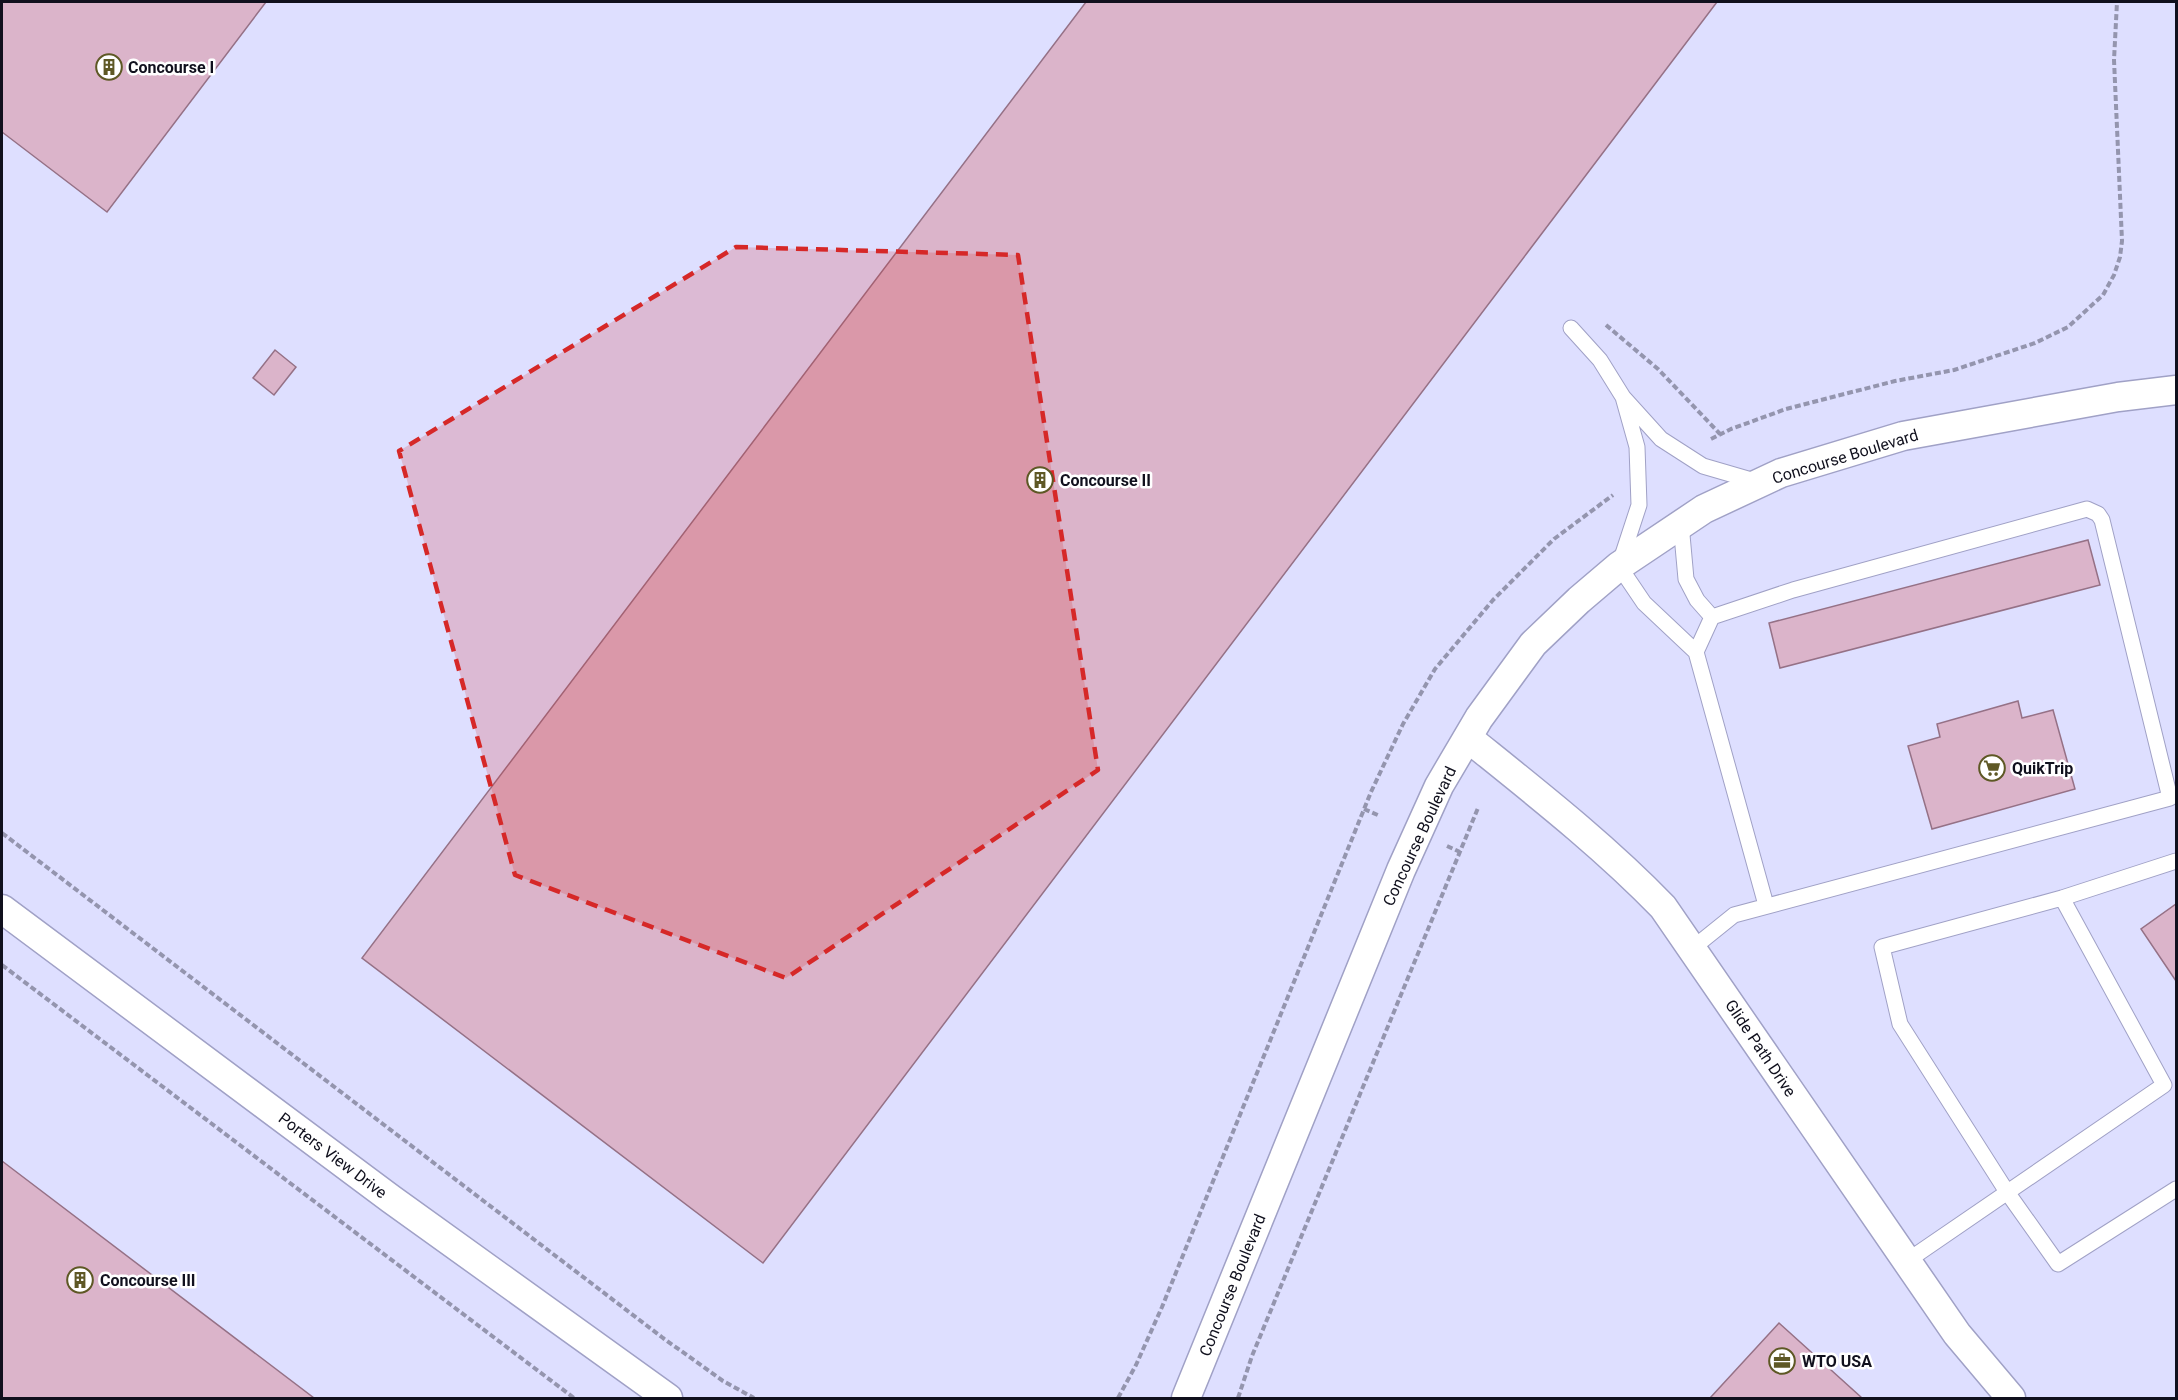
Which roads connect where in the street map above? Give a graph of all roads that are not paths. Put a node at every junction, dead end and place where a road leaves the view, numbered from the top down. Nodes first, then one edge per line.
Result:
1 (1571, 328) dead end
2 (2176, 390) edge
3 (1623, 397) junction
4 (1760, 482) junction
5 (1681, 524) junction
6 (1619, 566) junction
7 (1712, 617) junction
8 (1696, 652) junction
9 (1468, 738) junction
10 (2176, 861) edge
11 (2062, 898) junction
12 (1766, 905) junction
13 (2, 909) edge
14 (1693, 948) junction
15 (2176, 1189) edge
16 (2007, 1192) junction
17 (1907, 1261) junction
18 (668, 1398) edge
19 (1186, 1398) edge
20 (2011, 1398) edge

1 - 3 lane
2 - 4 street, Concourse Boulevard
3 - 4 lane
3 - 6 lane
4 - 5 street, Concourse Boulevard
5 - 6 street, Concourse Boulevard
5 - 7 lane
6 - 8 lane
6 - 9 street, Concourse Boulevard
7 - 8 lane
7 - 12 lane
8 - 12 lane
9 - 14 street, Glide Path Drive
9 - 19 street, Concourse Boulevard
10 - 11 lane
11 - 16 lane
11 - 16 lane
12 - 14 lane
13 - 18 street, Porters View Drive
14 - 17 street, Glide Path Drive
15 - 16 lane
16 - 17 lane
17 - 20 street, Glide Path Drive

